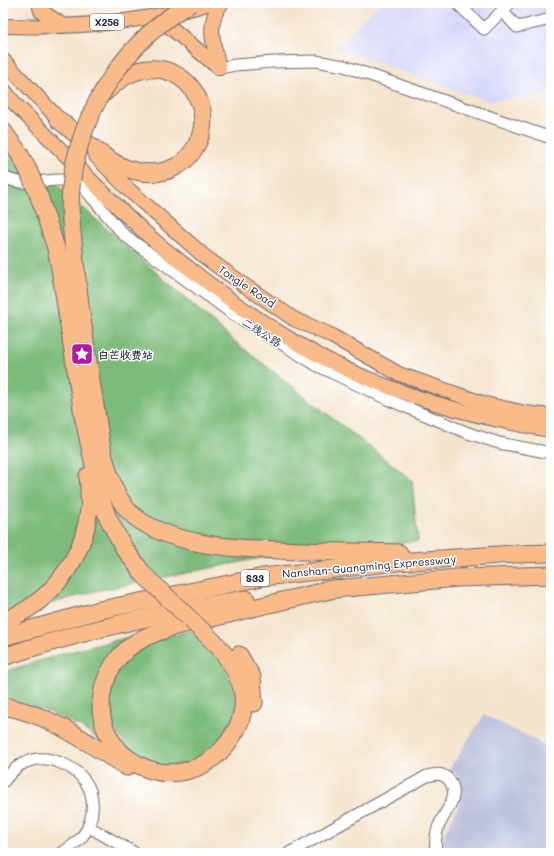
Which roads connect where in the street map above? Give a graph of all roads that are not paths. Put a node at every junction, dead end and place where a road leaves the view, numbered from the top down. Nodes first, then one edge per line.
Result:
1 (43, 3) edge
2 (178, 3) edge
3 (191, 3) edge
4 (210, 3) edge
5 (222, 3) edge
6 (457, 3) edge
7 (510, 3) edge
8 (502, 11) junction
9 (158, 17) junction
10 (551, 19) edge
11 (62, 25) junction
12 (3, 26) edge
13 (3, 60) edge
14 (219, 68) junction
15 (3, 89) edge
16 (3, 94) edge
17 (100, 98) junction
18 (15, 104) junction
19 (59, 120) junction
20 (3, 130) edge
21 (551, 138) edge
22 (3, 176) edge
23 (66, 208) junction
24 (65, 295) junction
25 (83, 416) junction
26 (551, 416) edge
27 (551, 430) edge
28 (102, 450) junction
29 (551, 453) edge
30 (513, 554) junction
31 (551, 554) edge
32 (150, 575) junction
33 (551, 576) edge
34 (335, 589) junction
35 (3, 621) edge
36 (3, 637) edge
37 (222, 642) junction
38 (3, 657) edge
39 (3, 706) edge
40 (3, 782) edge
41 (89, 827) junction
42 (62, 853) edge
43 (135, 853) edge
44 (289, 853) edge
45 (436, 853) edge

1 - 11 main road
2 - 23 highway
3 - 17 highway, bridge
4 - 9 main road, X256
5 - 14 main road
6 - 8 street
7 - 8 street
8 - 10 street
9 - 11 main road, X256
9 - 14 main road
11 - 12 main road, X256
13 - 19 main road, Tongle Road
14 - 21 street
15 - 18 main road, Tongle Road
16 - 18 main road
17 - 19 highway
17 - 23 highway, bridge
18 - 27 main road, Tongle Road
19 - 26 main road, Tongle Road
20 - 24 highway, bridge
22 - 29 street, 二线公路
23 - 24 highway
23 - 28 highway
24 - 25 highway
25 - 32 highway
25 - 35 highway
28 - 30 highway
28 - 32 highway
30 - 31 highway, Nanshan-Guangming Expressway / S33
30 - 36 highway, Nanshan-Guangming Expressway / S33
32 - 37 highway, bridge
33 - 34 highway, Nanshan-Guangming Expressway / S33
34 - 37 highway
34 - 38 highway, Nanshan-Guangming Expressway / S33
37 - 39 highway
40 - 41 street
41 - 42 street
41 - 43 street
44 - 45 street

